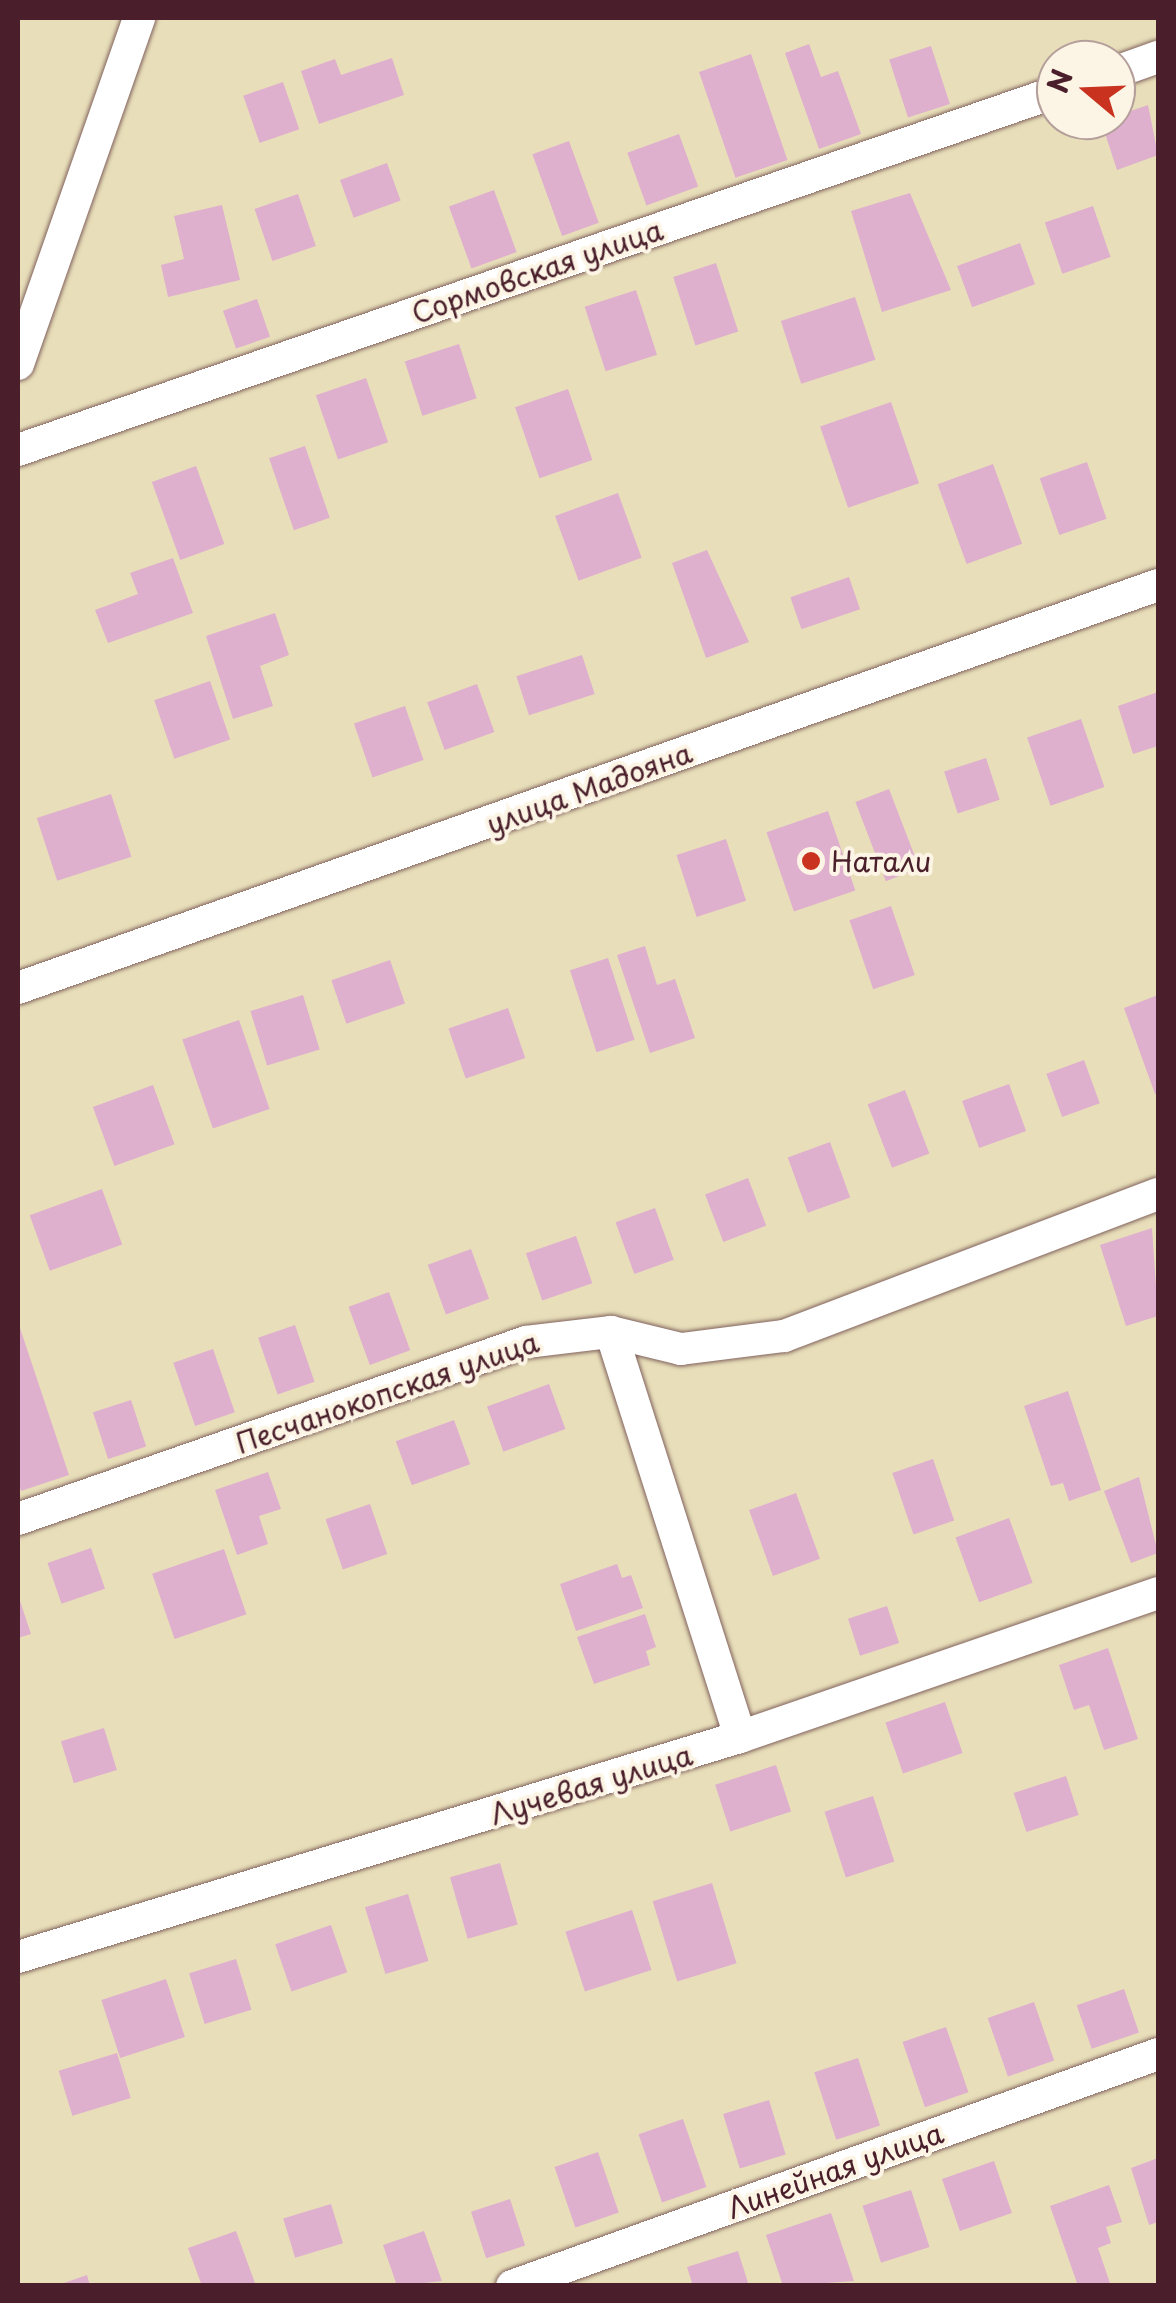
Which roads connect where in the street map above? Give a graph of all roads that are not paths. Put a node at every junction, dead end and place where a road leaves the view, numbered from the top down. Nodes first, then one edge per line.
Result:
1 (139, 18) edge
2 (1036, 99) edge
3 (18, 364) edge
4 (18, 450) edge
5 (1158, 585) edge
6 (18, 988) edge
7 (1158, 1194) edge
8 (612, 1332) junction
9 (18, 1519) edge
10 (1158, 1593) edge
11 (740, 1737) junction
12 (18, 1958) edge
13 (1158, 2054) edge
14 (512, 2286) edge

1 - 3 street
2 - 4 street, Сормовская улица
5 - 6 street, улица Мадояна
7 - 8 street, Песчанокопская улица
8 - 9 street, Песчанокопская улица
8 - 11 street
10 - 11 street, Лучевая улица
11 - 12 street, Лучевая улица
13 - 14 street, Линейная улица

